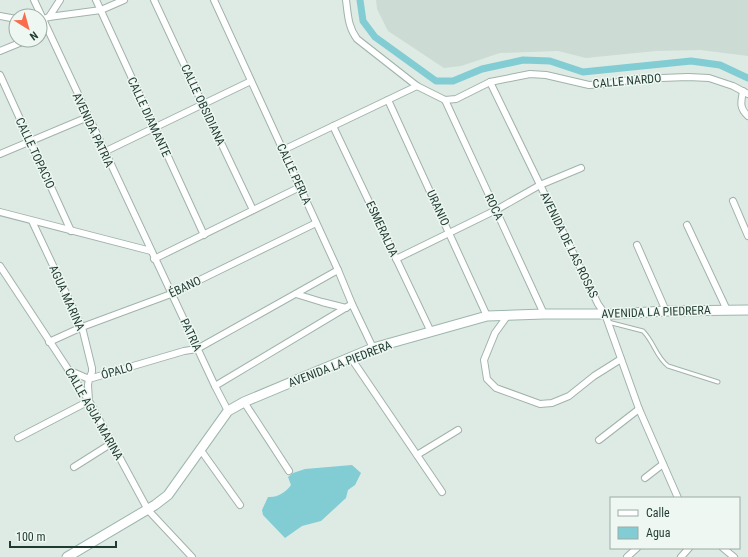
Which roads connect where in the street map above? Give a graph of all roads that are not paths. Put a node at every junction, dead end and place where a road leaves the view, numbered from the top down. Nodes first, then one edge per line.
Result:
1 (60, 0) edge
2 (96, 0) edge
3 (124, 0) edge
4 (154, 0) edge
5 (214, 0) edge
6 (346, 0) edge
7 (101, 10) junction
8 (49, 17) joint
9 (48, 33) edge
10 (0, 75) edge
11 (251, 81) junction
12 (490, 82) junction
13 (417, 86) junction
14 (745, 92) edge
15 (388, 100) junction
16 (445, 100) junction
17 (203, 105) junction
18 (748, 116) edge
19 (88, 117) junction
20 (333, 126) junction
21 (154, 128) junction
22 (30, 142) junction
23 (283, 150) junction
24 (104, 152) junction
25 (0, 154) edge
26 (581, 168) dead end
27 (540, 185) junction
28 (300, 187) junction
29 (733, 201) dead end
30 (253, 210) junction
31 (496, 210) junction
32 (0, 212) edge
33 (32, 221) junction
34 (316, 223) junction
35 (688, 225) dead end
36 (71, 231) junction
37 (449, 232) junction
38 (204, 235) junction
39 (748, 236) edge
40 (637, 245) dead end
41 (151, 251) junction
42 (154, 259) junction
43 (396, 259) junction
44 (0, 267) edge
45 (338, 270) junction
46 (171, 294) junction
47 (296, 294) junction
48 (349, 306) junction
49 (728, 310) junction
50 (748, 310) edge
51 (666, 311) junction
52 (544, 314) junction
53 (508, 315) junction
54 (487, 316) junction
55 (607, 318) junction
56 (82, 327) junction
57 (431, 332) junction
58 (49, 342) junction
59 (373, 348) junction
60 (197, 350) junction
61 (351, 358) junction
62 (621, 359) junction
63 (68, 370) junction
64 (89, 379) junction
65 (718, 382) dead end
66 (215, 386) junction
67 (89, 401) junction
68 (244, 402) junction
69 (639, 410) junction
70 (228, 411) junction
71 (458, 430) dead end
72 (18, 438) dead end
73 (599, 440) dead end
74 (112, 443) junction
75 (200, 449) junction
76 (417, 455) junction
77 (663, 464) junction
78 (74, 467) dead end
79 (289, 471) dead end
80 (645, 478) dead end
81 (442, 492) dead end
82 (678, 497) edge
83 (240, 505) dead end
84 (148, 510) junction
85 (635, 549) edge
86 (688, 549) edge
87 (726, 552) edge
88 (73, 555) edge
89 (192, 557) edge
90 (627, 557) edge
91 (681, 557) edge
92 (734, 557) edge

1 - 8 street
2 - 7 street, CALLE DIAMANTE
3 - 7 street
4 - 17 street, CALLE OBSIDIANA
5 - 11 street, CALLE PERLA
6 - 13 street
7 - 8 street
7 - 21 street, CALLE DIAMANTE
9 - 19 street, AVENIDA PATRIA
10 - 22 street, CALLE TOPACIO
11 - 17 street
11 - 23 street, CALLE PERLA
12 - 14 street, CALLE NARDO
12 - 16 street, CALLE NARDO
12 - 27 street, AVENIDA DE LAS ROSAS
13 - 15 street
13 - 16 street
14 - 18 street
15 - 20 street
15 - 37 street, URANIO
16 - 31 street, ROCA
17 - 21 street
17 - 30 street, CALLE OBSIDIANA
19 - 22 street
19 - 24 street, AVENIDA PATRIA
20 - 23 street
20 - 43 street, ESMERALDA
21 - 24 street
21 - 38 street, CALLE DIAMANTE
22 - 25 street
22 - 36 street, CALLE TOPACIO
23 - 28 street, CALLE PERLA
24 - 41 street, AVENIDA PATRIA
26 - 27 street
27 - 31 street
27 - 55 street, AVENIDA DE LAS ROSAS
28 - 30 street
28 - 34 street, CALLE PERLA
29 - 39 street
30 - 38 street
31 - 37 street
31 - 52 street, ROCA
32 - 33 street
33 - 36 street
33 - 56 street, AGUA MARINA
34 - 45 street, CALLE PERLA
34 - 46 street, ÉBANO
35 - 49 street
36 - 41 street
37 - 43 street
37 - 54 street, URANIO
38 - 42 street
40 - 51 street
41 - 42 street, AVENIDA PATRIA
42 - 46 street, PATRIA
43 - 57 street, ESMERALDA
44 - 58 street, CALLE AGUA MARINA
45 - 47 street
45 - 48 street, CALLE PERLA
46 - 56 street, ÉBANO
46 - 60 street, PATRIA
47 - 48 street
47 - 60 street
48 - 59 street, CALLE PERLA
48 - 66 street
49 - 50 street, AVENIDA LA PIEDRERA
49 - 51 street, AVENIDA LA PIEDRERA
51 - 55 street, AVENIDA LA PIEDRERA
52 - 53 street, AVENIDA LA PIEDRERA
52 - 55 street, AVENIDA LA PIEDRERA
53 - 54 street, AVENIDA LA PIEDRERA
53 - 62 street
54 - 57 street, AVENIDA LA PIEDRERA
55 - 62 street, AVENIDA DE LAS ROSAS
55 - 65 lane
56 - 58 street, ÉBANO
56 - 64 street, AGUA MARINA
57 - 59 street, AVENIDA LA PIEDRERA
58 - 63 street, CALLE AGUA MARINA
59 - 61 street, AVENIDA LA PIEDRERA
60 - 64 street, ÓPALO
60 - 66 street, PATRIA
61 - 68 street, AVENIDA LA PIEDRERA
61 - 76 street
62 - 69 street, AVENIDA DE LAS ROSAS
63 - 64 street
63 - 67 street, CALLE AGUA MARINA
64 - 67 street, ÓPALO
66 - 70 street, PATRIA
67 - 72 street
67 - 74 street, CALLE AGUA MARINA
68 - 70 street, AVENIDA LA PIEDRERA
68 - 79 street
69 - 73 street
69 - 77 street, AVENIDA DE LAS ROSAS
70 - 75 street, AVENIDA LA PIEDRERA
71 - 76 street
74 - 78 street
74 - 84 street, CALLE AGUA MARINA
75 - 83 street
75 - 84 street, AVENIDA LA PIEDRERA
76 - 81 street
77 - 80 street
77 - 82 street, AVENIDA DE LAS ROSAS
84 - 88 street, AVENIDA LA PIEDRERA
84 - 89 street, CALLE AGUA MARINA
85 - 90 street
86 - 91 street
87 - 92 street

